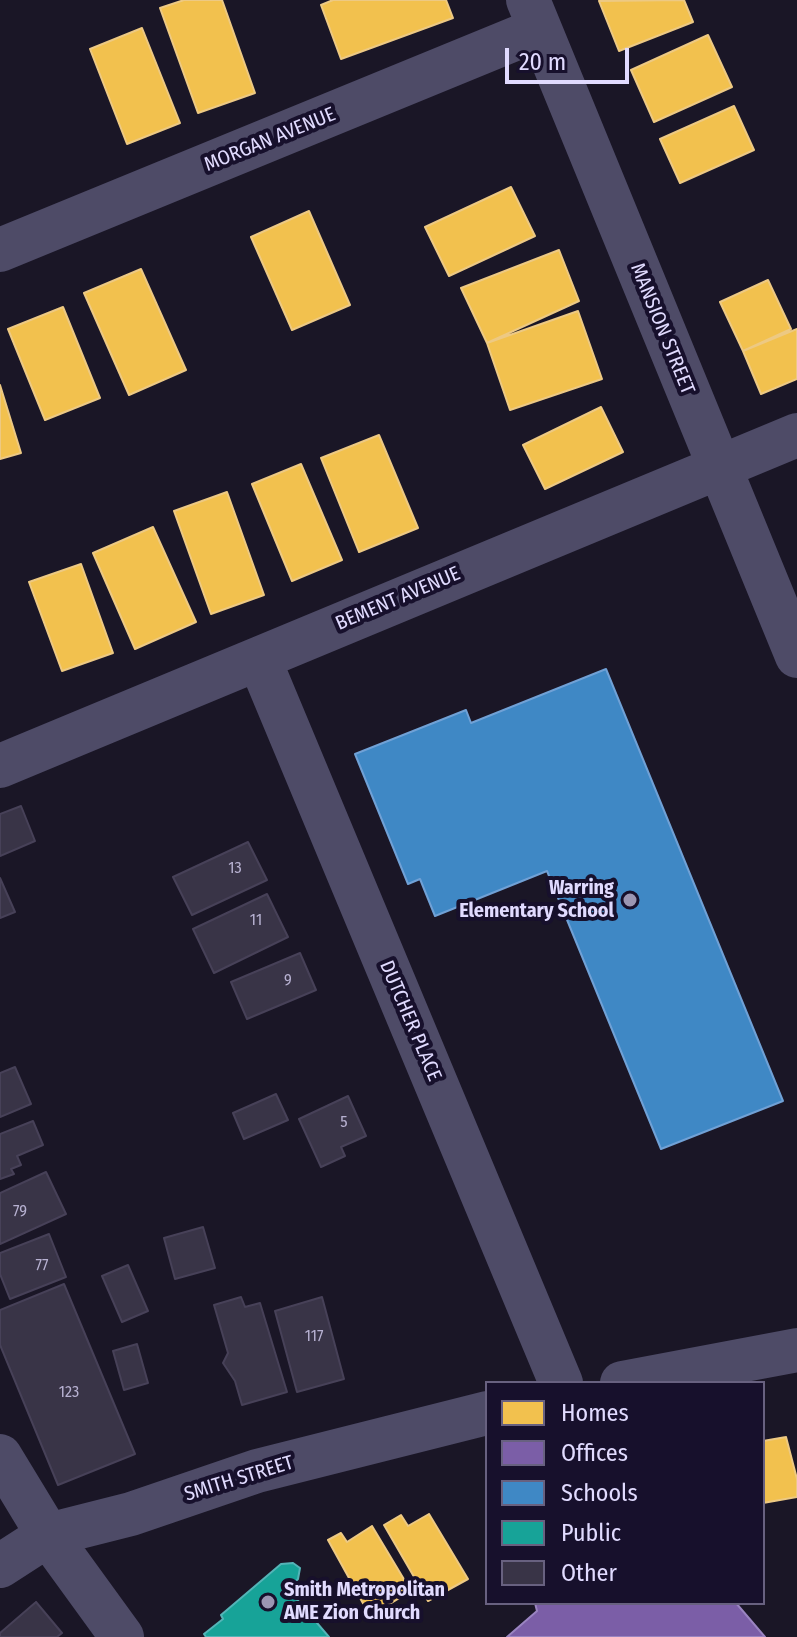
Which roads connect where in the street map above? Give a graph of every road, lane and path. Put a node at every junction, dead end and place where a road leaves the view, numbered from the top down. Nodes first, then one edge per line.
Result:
1 (534, 14) edge
2 (0, 250) edge
3 (797, 435) edge
4 (719, 469) junction
5 (797, 656) edge
6 (259, 659) junction
7 (0, 766) edge
8 (797, 1350) edge
9 (560, 1381) edge
10 (633, 1381) edge
11 (485, 1414) edge
12 (0, 1456) edge
13 (48, 1535) junction
14 (0, 1566) edge
15 (122, 1637) edge

1 - 2 street, MORGAN AVENUE
1 - 4 street, MANSION STREET
3 - 4 street, BEMENT AVENUE
4 - 5 street, MANSION STREET
4 - 6 street, BEMENT AVENUE
6 - 7 street, BEMENT AVENUE
6 - 9 street, DUTCHER PLACE
8 - 10 street
11 - 13 street, SMITH STREET
12 - 13 street
13 - 14 street, SMITH STREET
13 - 15 street

